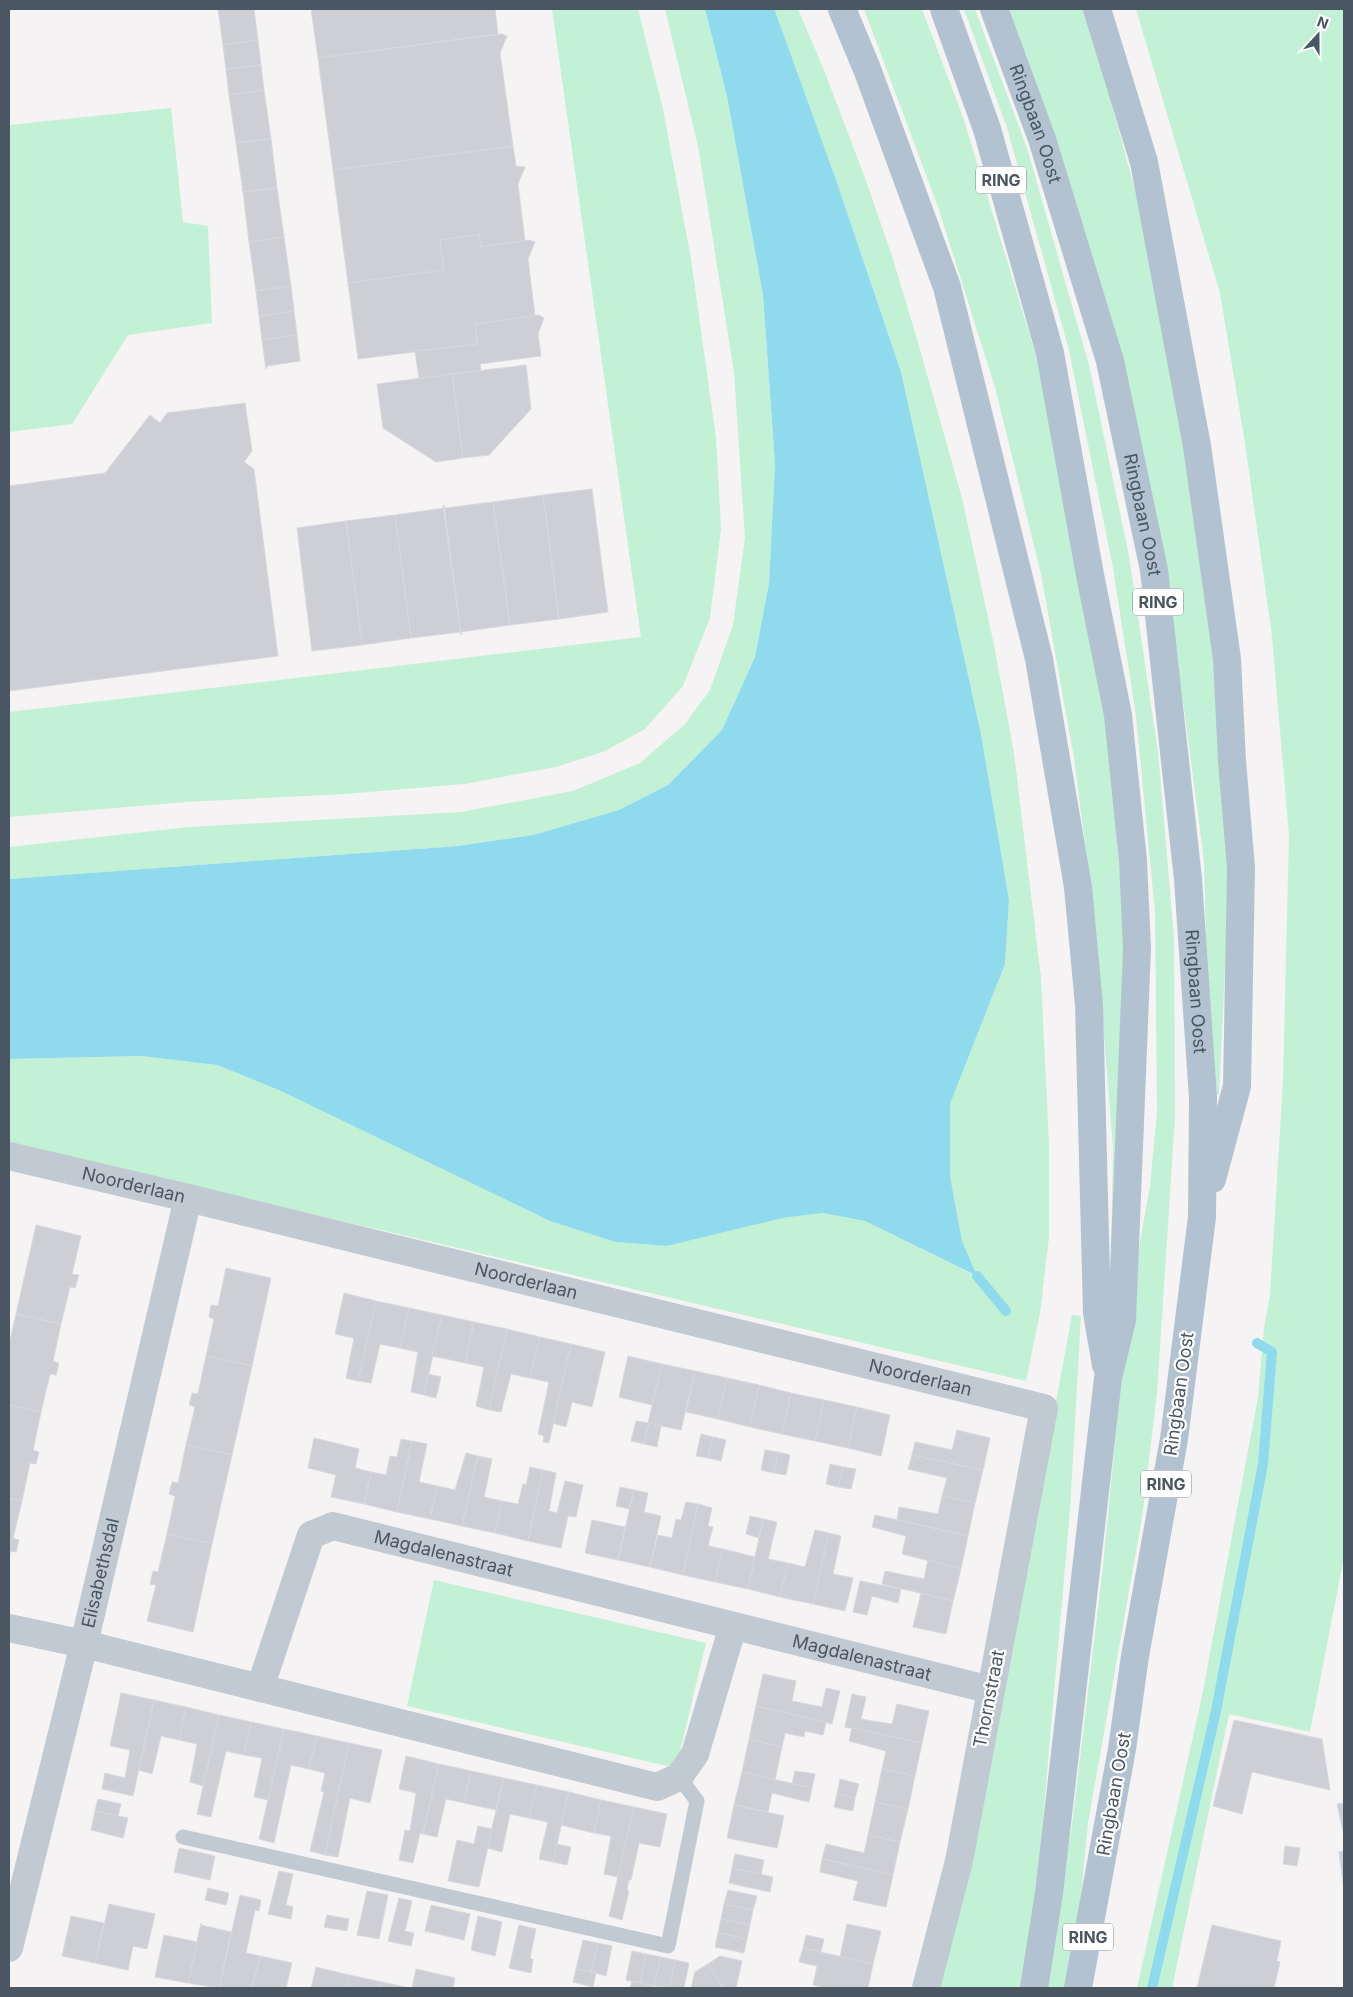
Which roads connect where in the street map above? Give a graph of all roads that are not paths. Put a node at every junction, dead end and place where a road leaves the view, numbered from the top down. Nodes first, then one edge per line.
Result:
1 (842, 9) edge
2 (944, 9) edge
3 (994, 9) edge
4 (1097, 9) edge
5 (9, 1156) edge
6 (188, 1198) junction
7 (1202, 1217) junction
8 (1108, 1378) junction
9 (1044, 1408) joint
10 (733, 1626) junction
11 (9, 1628) edge
12 (84, 1644) junction
13 (260, 1688) junction
14 (991, 1690) junction
15 (679, 1777) junction
16 (182, 1837) dead end
17 (9, 1948) edge
18 (926, 1988) edge
19 (1034, 1988) edge
20 (1078, 1988) edge

1 - 8 main road
2 - 8 main road, RING
3 - 7 main road, Ringbaan Oost / RING
4 - 7 main road
5 - 6 street, Noorderlaan
6 - 9 street, Noorderlaan
6 - 12 street, Elisabethsdal
7 - 20 main road, Ringbaan Oost / RING
8 - 19 main road, RING
9 - 14 street, Thornstraat
10 - 13 street, Magdalenastraat
10 - 14 street, Magdalenastraat
10 - 15 street
11 - 12 street
12 - 13 street
12 - 17 street, Elisabethsdal
13 - 15 street
14 - 18 street, Thornstraat
15 - 16 lane

